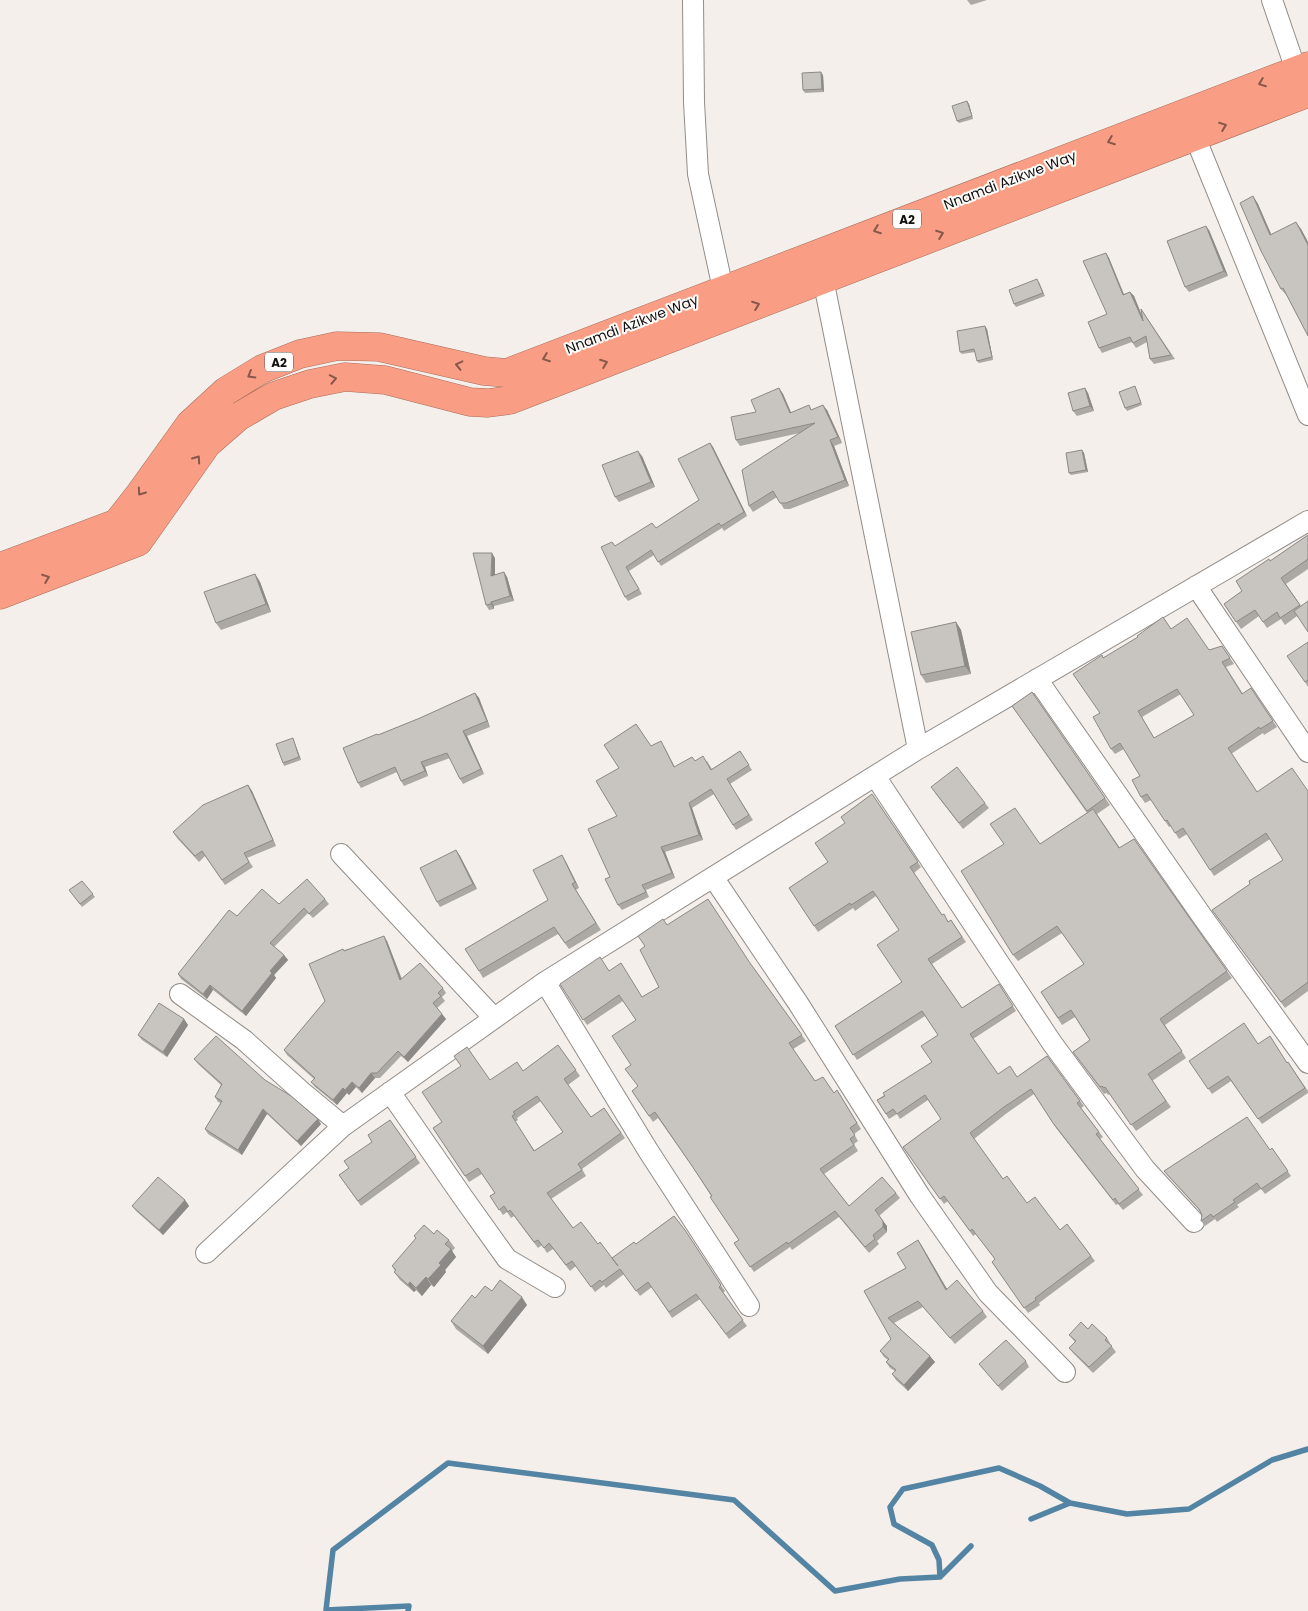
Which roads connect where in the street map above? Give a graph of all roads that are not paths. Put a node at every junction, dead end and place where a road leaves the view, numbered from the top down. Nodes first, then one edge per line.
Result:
1 (693, 0) edge
2 (1272, 0) edge
3 (1304, 77) edge
4 (1194, 137) junction
5 (823, 279) junction
6 (723, 289) junction
7 (1301, 379) edge
8 (1308, 415) edge
9 (1308, 521) edge
10 (0, 567) edge
11 (1196, 586) junction
12 (0, 595) edge
13 (1037, 679) junction
14 (918, 749) junction
15 (1308, 752) edge
16 (875, 776) junction
17 (341, 854) dead end
18 (713, 877) junction
19 (545, 982) junction
20 (180, 994) dead end
21 (494, 1018) junction
22 (1308, 1063) edge
23 (390, 1092) junction
24 (343, 1126) junction
25 (1194, 1222) dead end
26 (206, 1253) dead end
27 (555, 1287) dead end
28 (749, 1306) dead end
29 (1065, 1372) dead end

1 - 6 street
2 - 3 street
4 -> 3 highway, Nnamdi Azikwe Way / A2
3 -> 6 highway, Nnamdi Azikwe Way / A2
5 -> 4 highway, Nnamdi Azikwe Way / A2
4 - 7 street
12 -> 5 highway, Nnamdi Azikwe Way / A2
5 - 14 street
6 -> 10 highway, Nnamdi Azikwe Way / A2
7 - 8 street
9 - 11 street
11 - 13 street
11 - 15 street
13 - 14 street
13 - 22 street
14 - 16 street
16 - 18 street
16 - 25 street
17 - 21 street
18 - 19 street
18 - 29 street
19 - 21 street
19 - 28 street
20 - 24 street
21 - 23 street
23 - 24 street
23 - 27 street
24 - 26 street

